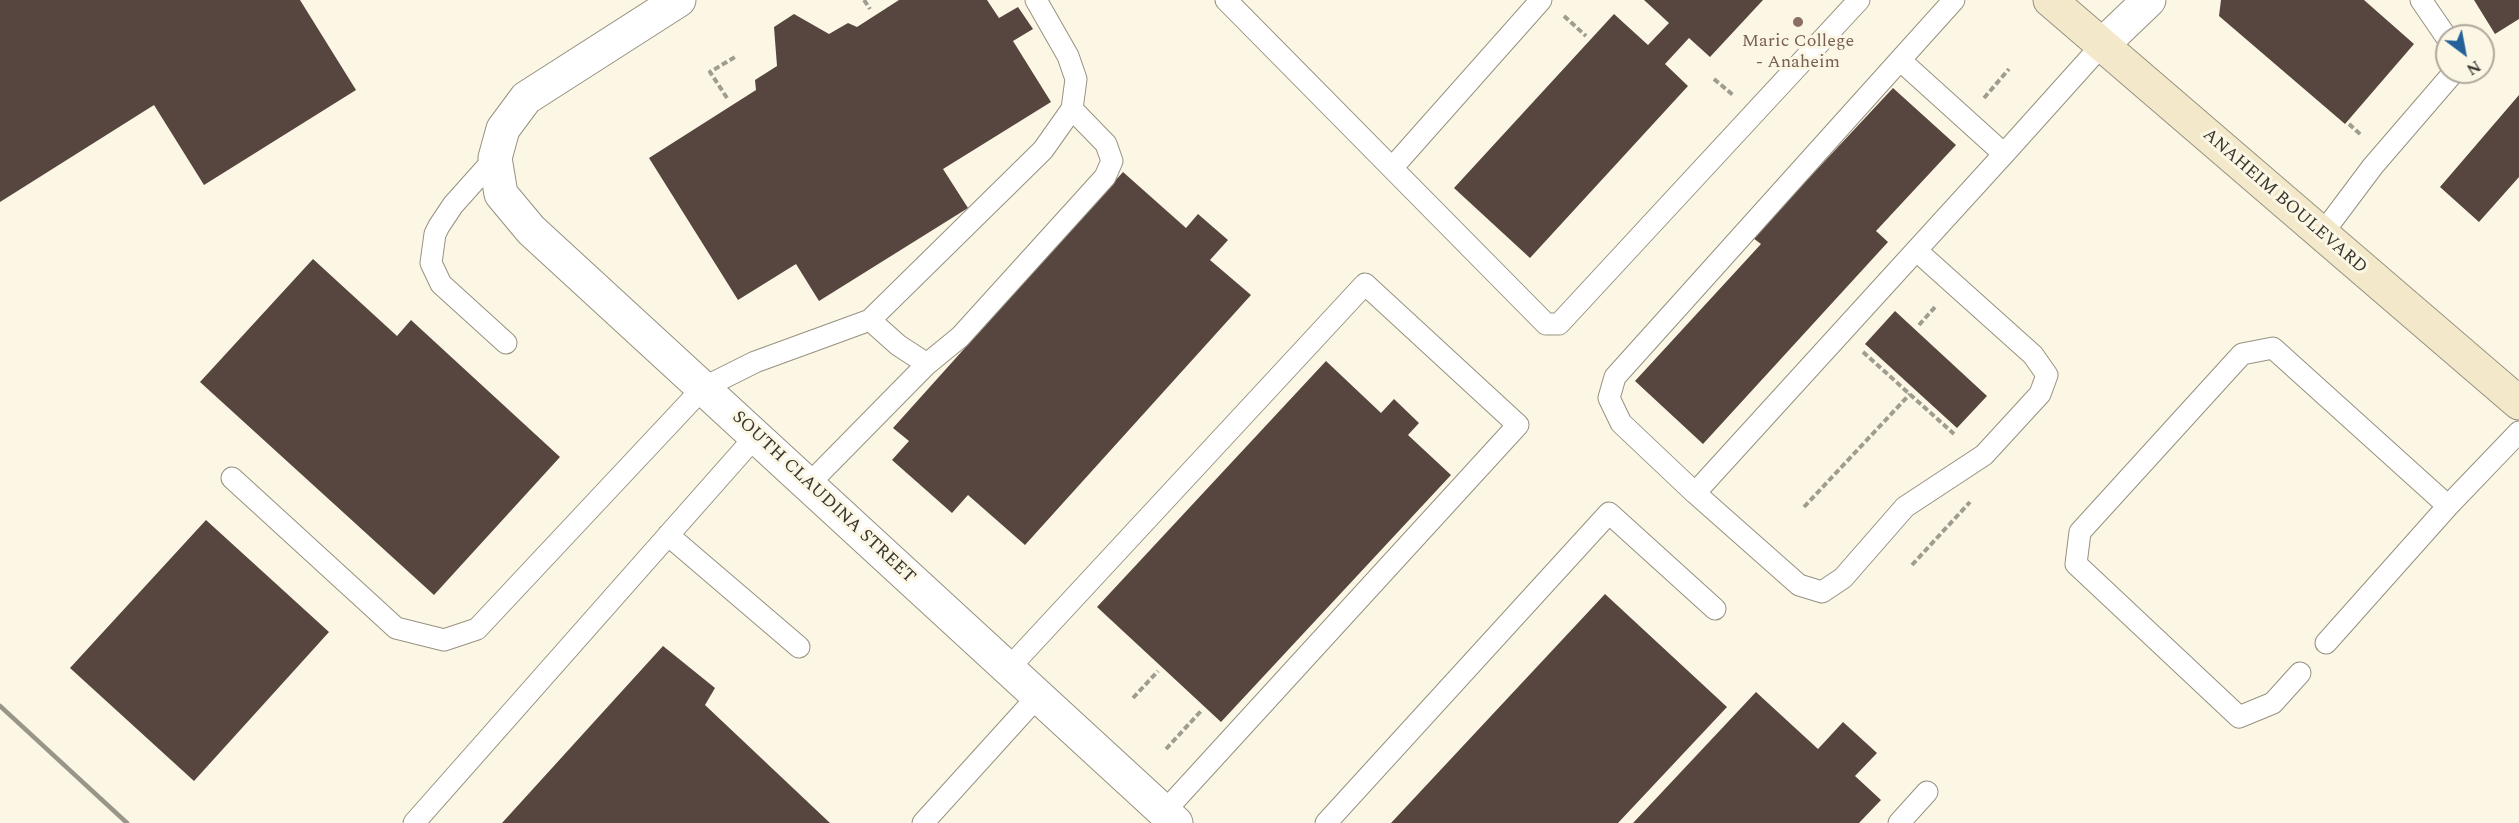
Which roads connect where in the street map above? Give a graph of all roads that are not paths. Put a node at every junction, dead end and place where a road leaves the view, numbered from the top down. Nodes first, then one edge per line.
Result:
1 (679, 0) edge
2 (1036, 0) edge
3 (1226, 0) edge
4 (1541, 0) edge
5 (1859, 0) edge
6 (1954, 0) edge
7 (2050, 0) edge
8 (2149, 0) edge
9 (2421, 0) edge
10 (2437, 24) edge
11 (2101, 46) junction
12 (1900, 60) junction
13 (2444, 84) edge
14 (1072, 109) junction
15 (2004, 154) junction
16 (495, 158) junction
17 (1392, 168) junction
18 (2322, 234) junction
19 (1917, 251) junction
20 (870, 320) junction
21 (506, 343) dead end
22 (927, 364) junction
23 (703, 388) junction
24 (2519, 403) edge
25 (2519, 432) edge
26 (755, 437) junction
27 (232, 478) dead end
28 (808, 485) junction
29 (1695, 493) junction
30 (2448, 506) junction
31 (668, 535) junction
32 (1715, 609) dead end
33 (2326, 643) dead end
34 (799, 647) dead end
35 (1008, 669) junction
36 (2300, 673) dead end
37 (1038, 696) junction
38 (1926, 792) dead end
39 (1170, 818) edge
40 (927, 822) edge
41 (414, 823) edge
42 (1326, 823) edge
43 (1899, 823) edge

1 - 16 street
2 - 14 lane
3 - 17 lane
4 - 17 lane
5 - 17 lane
6 - 12 lane
7 - 11 main road, ANAHEIM BOULEVARD
8 - 11 street
9 - 10 lane
11 - 15 lane
11 - 18 main road, ANAHEIM BOULEVARD
12 - 15 lane
12 - 29 lane
13 - 18 lane
14 - 20 lane
14 - 22 lane
15 - 19 lane
16 - 21 lane
16 - 23 street, SOUTH CLAUDINA STREET
18 - 24 main road, ANAHEIM BOULEVARD
19 - 29 lane
19 - 29 lane
20 - 22 lane
20 - 23 lane
22 - 28 lane
23 - 26 street, SOUTH CLAUDINA STREET
23 - 27 lane
25 - 30 lane
26 - 28 street, SOUTH CLAUDINA STREET
26 - 31 lane
28 - 35 street, SOUTH CLAUDINA STREET
30 - 33 lane
30 - 36 lane
31 - 34 lane
31 - 41 lane
32 - 42 lane
35 - 37 street, SOUTH CLAUDINA STREET
35 - 39 lane
37 - 39 street, SOUTH CLAUDINA STREET
37 - 40 lane
38 - 43 lane

